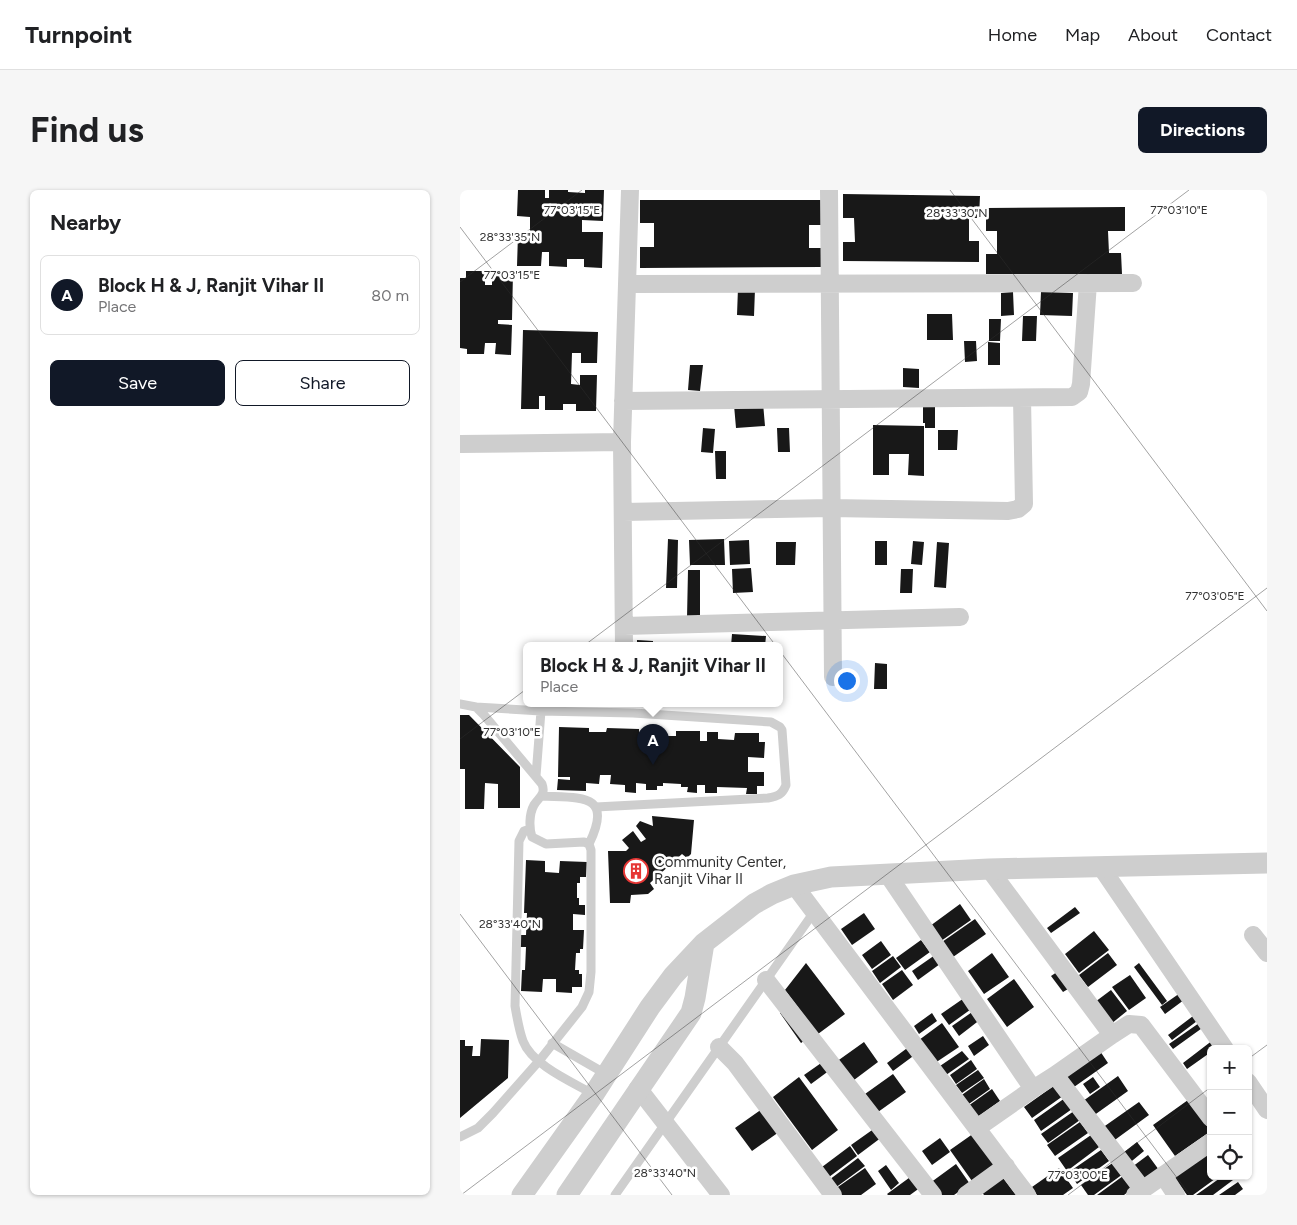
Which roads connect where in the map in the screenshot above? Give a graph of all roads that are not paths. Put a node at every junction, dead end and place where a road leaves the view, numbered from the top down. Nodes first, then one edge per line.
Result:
1 (630, 190) edge
2 (829, 190) edge
3 (830, 283) junction
4 (1088, 283) junction
5 (1132, 283) dead end
6 (627, 284) junction
7 (830, 398) junction
8 (1022, 398) junction
9 (623, 401) junction
10 (622, 442) junction
11 (460, 444) edge
12 (831, 508) junction
13 (623, 512) junction
14 (960, 617) dead end
15 (832, 620) junction
16 (624, 626) junction
17 (624, 642) edge
18 (833, 677) dead end
19 (460, 704) edge
20 (476, 707) junction
21 (541, 711) junction
22 (536, 776) junction
23 (542, 796) junction
24 (596, 807) junction
25 (530, 829) junction
26 (589, 844) junction
27 (1267, 863) edge
28 (1100, 867) junction
29 (990, 869) junction
30 (888, 875) junction
31 (794, 885) junction
32 (814, 912) junction
33 (1253, 935) dead end
34 (704, 943) junction
35 (1267, 953) edge
36 (766, 980) junction
37 (1112, 1034) junction
38 (552, 1043) junction
39 (1222, 1045) edge
40 (719, 1047) junction
41 (539, 1061) junction
42 (607, 1074) junction
43 (1055, 1075) junction
44 (638, 1088) junction
45 (1033, 1089) junction
46 (1252, 1089) edge
47 (594, 1094) junction
48 (1261, 1106) edge
49 (1207, 1113) edge
50 (666, 1123) junction
51 (976, 1128) junction
52 (460, 1137) edge
53 (1207, 1145) edge
54 (1006, 1166) junction
55 (1163, 1176) junction
56 (1139, 1192) edge
57 (522, 1195) edge
58 (567, 1195) edge
59 (615, 1195) edge
60 (721, 1195) edge
61 (833, 1195) edge
62 (933, 1195) edge
63 (966, 1195) edge
64 (1027, 1195) edge
65 (1176, 1195) edge

1 - 6 street
2 - 3 street
3 - 4 street
3 - 6 street
3 - 7 street
4 - 5 street
4 - 8 street
6 - 9 street
7 - 8 street
7 - 9 street
7 - 12 street
8 - 12 street
9 - 10 street
10 - 11 street
10 - 13 street
12 - 13 street
12 - 15 street
13 - 16 street
14 - 15 street
15 - 16 street
15 - 18 street
16 - 17 street
19 - 20 lane
20 - 21 lane
20 - 22 lane
21 - 22 lane
21 - 24 lane
22 - 23 lane
23 - 24 lane
23 - 25 lane
24 - 26 lane
25 - 26 lane
25 - 41 lane
26 - 38 lane
27 - 28 street
28 - 29 street
28 - 39 street
29 - 30 street
29 - 37 street
30 - 31 street
30 - 45 street
31 - 32 street
31 - 34 street
32 - 36 lane
32 - 51 street
33 - 35 street
34 - 42 street
34 - 44 street
36 - 40 lane
36 - 62 street
37 - 43 street
37 - 49 street
38 - 41 lane
38 - 42 lane
40 - 50 lane
40 - 61 street
41 - 47 lane
41 - 52 lane
42 - 47 street
43 - 45 street
43 - 56 street
44 - 50 street
44 - 58 street
45 - 51 street
46 - 48 street
47 - 57 street
50 - 59 lane
50 - 60 street
51 - 54 street
53 - 55 street
54 - 63 street
54 - 64 street
55 - 56 street
55 - 65 street

